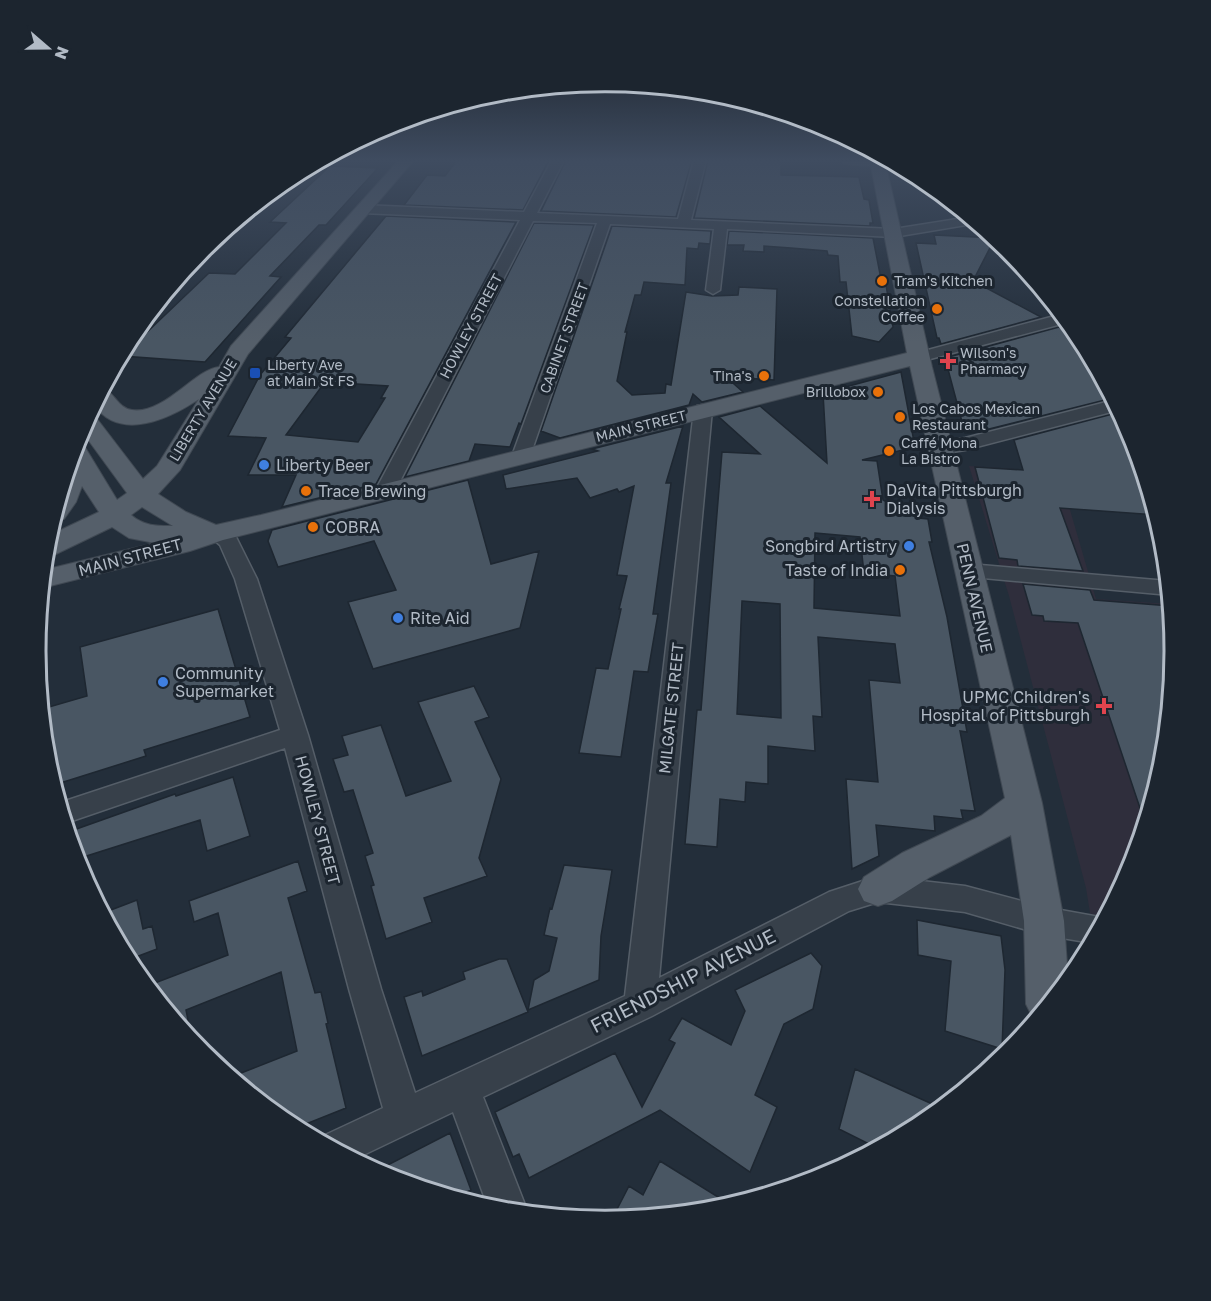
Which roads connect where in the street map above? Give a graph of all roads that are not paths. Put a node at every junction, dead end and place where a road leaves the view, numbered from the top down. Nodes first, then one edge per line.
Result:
1 (605, 220) edge
2 (352, 221) edge
3 (527, 221) edge
4 (624, 221) edge
5 (892, 221) edge
6 (964, 222) edge
7 (684, 223) joint
8 (721, 225) junction
9 (894, 233) junction
10 (713, 290) dead end
11 (1057, 322) edge
12 (239, 351) junction
13 (919, 357) junction
14 (105, 403) edge
15 (1109, 407) edge
16 (703, 410) junction
17 (93, 429) edge
18 (940, 448) junction
19 (521, 456) junction
20 (76, 474) edge
21 (384, 493) junction
22 (142, 495) junction
23 (114, 515) junction
24 (216, 533) junction
25 (57, 543) edge
26 (969, 571) junction
27 (51, 577) edge
28 (1161, 587) edge
29 (295, 735) junction
30 (1024, 803) junction
31 (70, 810) edge
32 (878, 889) junction
33 (1044, 921) junction
34 (1091, 929) edge
35 (1047, 993) edge
36 (640, 1005) junction
37 (463, 1090) junction
38 (404, 1117) junction
39 (345, 1145) edge
40 (504, 1200) edge

1 - 19 street, CABINET STREET
2 - 12 main road, LIBERTY AVENUE
3 - 21 street, HOWLEY STREET
4 - 7 street
5 - 9 main road, PENN AVENUE
6 - 9 street
7 - 8 street
8 - 9 street
8 - 10 street
9 - 13 main road, PENN AVENUE
11 - 13 street, MAIN STREET
12 - 14 main road
12 - 22 main road, LIBERTY AVENUE
13 - 16 main road, MAIN STREET
13 - 18 main road, PENN AVENUE
15 - 18 street
16 - 19 main road, MAIN STREET
16 - 36 street, MILGATE STREET
17 - 22 main road, MAIN STREET
18 - 26 main road, PENN AVENUE
19 - 21 main road, MAIN STREET
20 - 23 main road
21 - 24 main road, MAIN STREET
22 - 23 main road, LIBERTY AVENUE
22 - 24 main road, MAIN STREET
23 - 24 main road, MAIN STREET
23 - 25 main road, LIBERTY AVENUE
24 - 27 main road, MAIN STREET
24 - 29 street, HOWLEY STREET
26 - 28 street
26 - 30 main road, PENN AVENUE
29 - 31 street
29 - 38 street, HOWLEY STREET
30 - 32 main road
30 - 33 main road, PENN AVENUE
32 - 33 street, FRIENDSHIP AVENUE
32 - 36 street, FRIENDSHIP AVENUE
33 - 34 street, FRIENDSHIP AVENUE
33 - 35 main road, PENN AVENUE
36 - 37 street, FRIENDSHIP AVENUE
37 - 38 street, FRIENDSHIP AVENUE
37 - 40 street
38 - 39 street, FRIENDSHIP AVENUE

